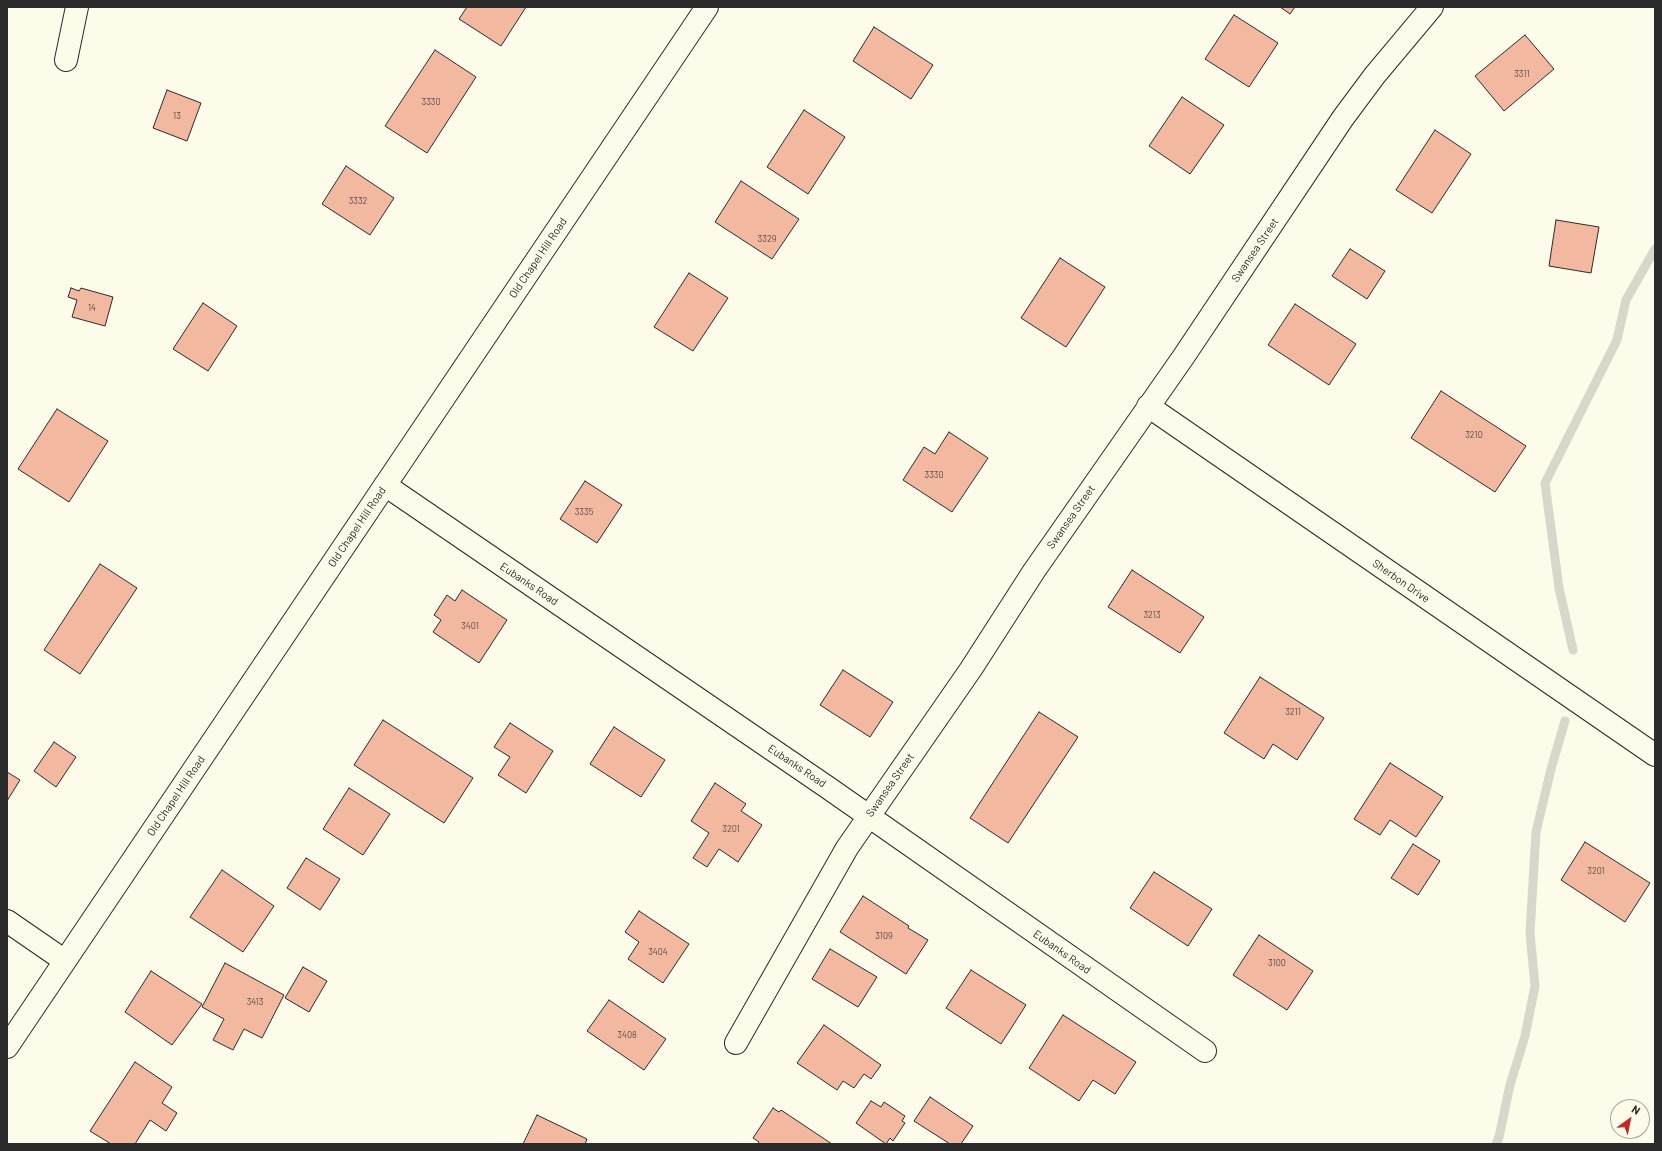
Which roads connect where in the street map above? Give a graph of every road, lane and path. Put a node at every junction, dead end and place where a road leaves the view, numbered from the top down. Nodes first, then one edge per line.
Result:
1 (78, 7) edge
2 (707, 7) edge
3 (1432, 7) edge
4 (66, 60) dead end
5 (1148, 406) junction
6 (385, 485) junction
7 (1655, 755) edge
8 (869, 817) junction
9 (7, 921) edge
10 (65, 961) junction
11 (736, 1043) dead end
12 (7, 1047) edge
13 (1205, 1051) dead end

1 - 4 street
2 - 6 street, Old Chapel Hill Road
3 - 5 street, Swansea Street
5 - 7 street, Sherbon Drive
5 - 8 street, Swansea Street
6 - 8 street, Eubanks Road
6 - 10 street, Old Chapel Hill Road
8 - 11 street, Swansea Street
8 - 13 street, Eubanks Road
9 - 10 street
10 - 12 street, Old Chapel Hill Road

